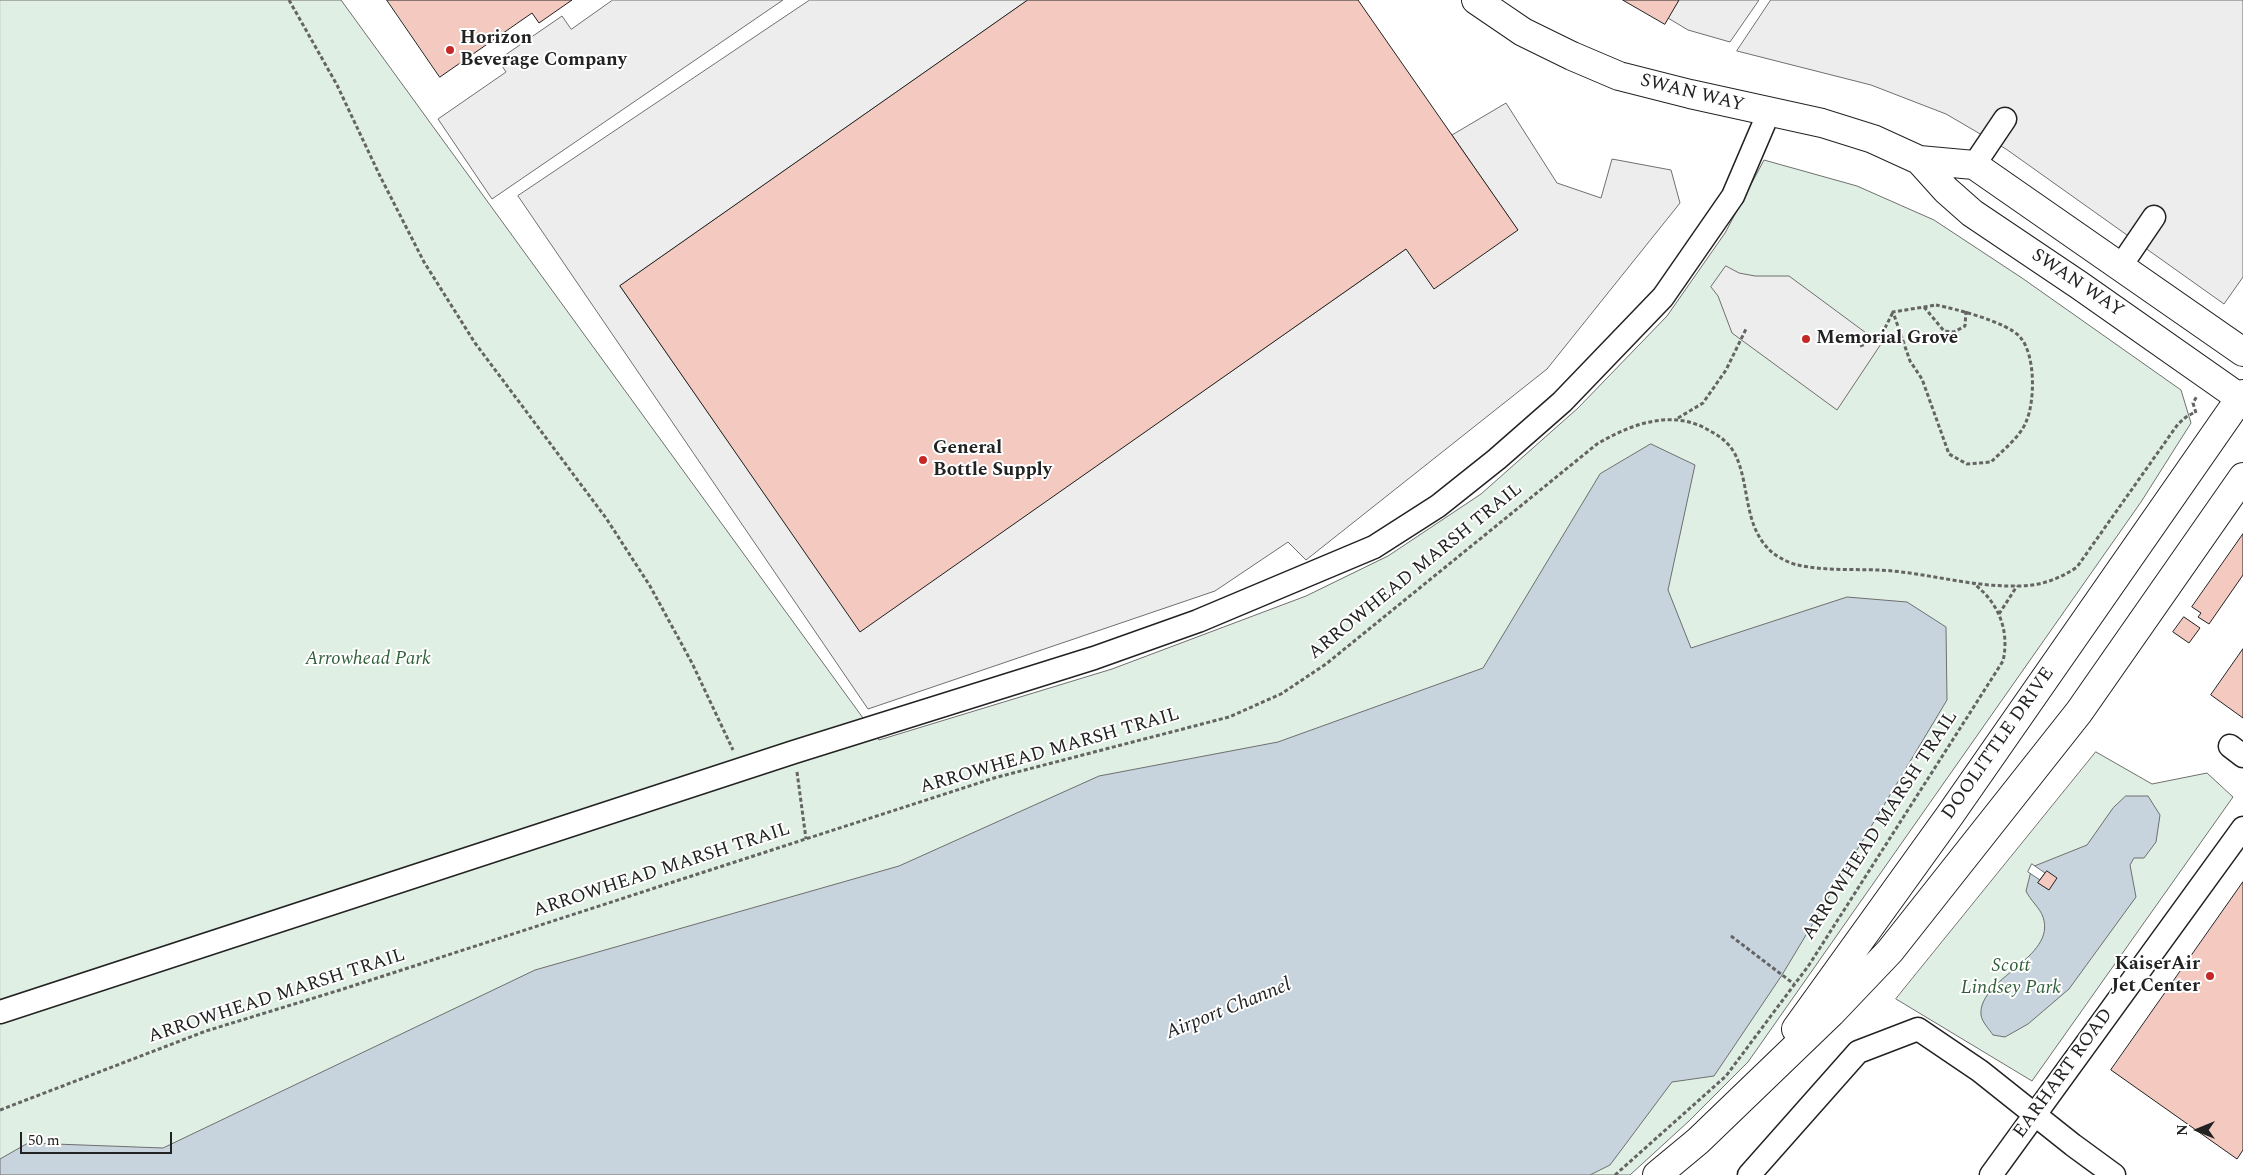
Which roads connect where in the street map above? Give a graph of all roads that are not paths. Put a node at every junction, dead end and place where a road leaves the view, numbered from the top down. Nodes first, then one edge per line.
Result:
1 (1476, 0) edge
2 (1769, 112) junction
3 (2005, 119) dead end
4 (1919, 160) junction
5 (1974, 165) junction
6 (2154, 217) dead end
7 (2120, 267) junction
8 (2243, 352) edge
9 (2242, 397) edge
10 (2243, 476) edge
11 (2243, 828) edge
12 (0, 1012) edge
13 (1751, 1091) junction
14 (2034, 1114) junction
15 (1657, 1175) edge
16 (1749, 1175) edge
17 (1991, 1175) edge
18 (2114, 1175) edge

1 - 2 main road, SWAN WAY
2 - 4 main road, SWAN WAY
2 - 12 street
3 - 5 street
4 - 5 main road, SWAN WAY
4 - 9 main road, SWAN WAY
5 - 7 main road, SWAN WAY
6 - 7 street
7 - 8 main road, SWAN WAY
9 - 13 main road, DOOLITTLE DRIVE
10 - 13 main road, DOOLITTLE DRIVE
11 - 14 street, EARHART ROAD
13 - 15 main road, DOOLITTLE DRIVE
14 - 16 street
14 - 17 street, EARHART ROAD
14 - 18 street

